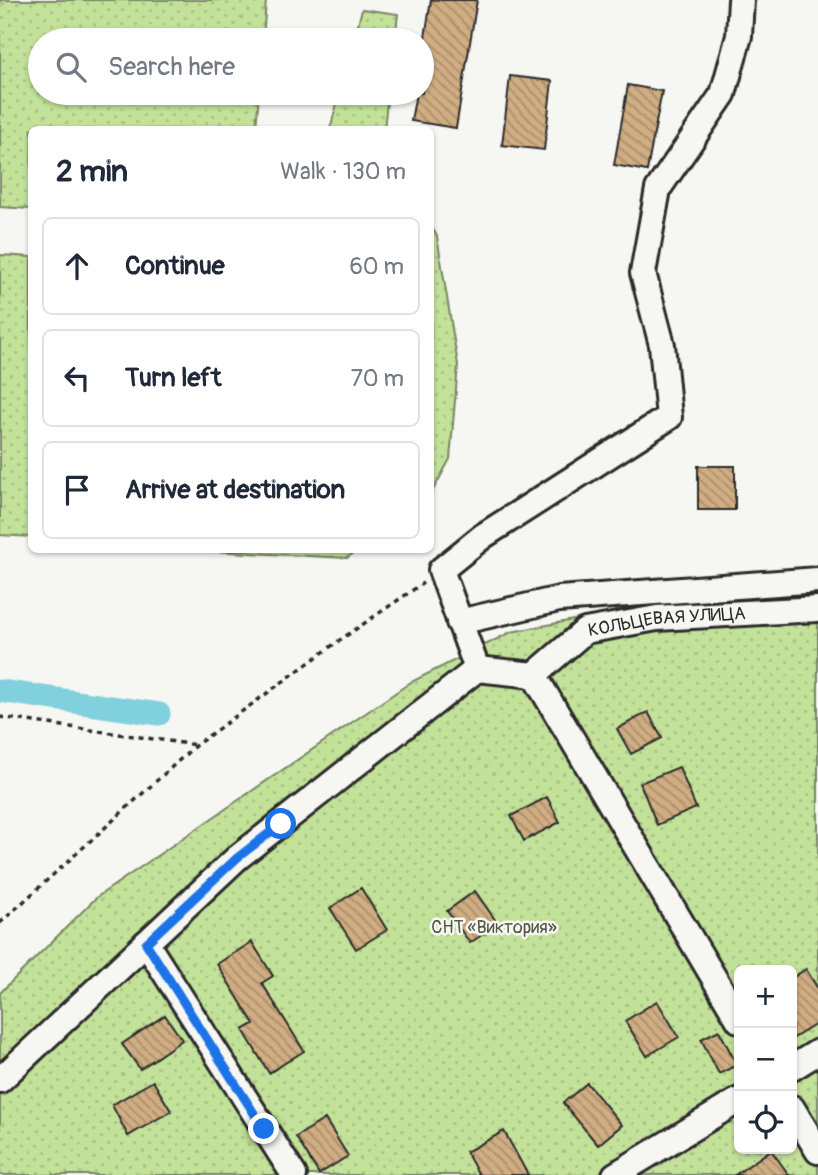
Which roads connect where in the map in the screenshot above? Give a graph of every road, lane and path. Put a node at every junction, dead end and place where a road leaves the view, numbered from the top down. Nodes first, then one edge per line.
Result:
1 (741, 0) edge
2 (441, 570) junction
3 (818, 580) edge
4 (818, 609) edge
5 (459, 622) junction
6 (477, 670) junction
7 (534, 675) junction
8 (0, 717) edge
9 (196, 745) junction
10 (0, 923) edge
11 (146, 943) junction
12 (734, 1012) edge
13 (818, 1052) edge
14 (797, 1065) edge
15 (0, 1080) edge
16 (734, 1103) edge
17 (797, 1116) edge
18 (818, 1151) edge
19 (294, 1175) edge
20 (615, 1175) edge

1 - 2 street
2 - 5 street
2 - 9 path
3 - 5 street
4 - 7 street, КОЛЬЦЕВАЯ УЛИЦА
5 - 6 street
6 - 7 street
6 - 11 street
7 - 12 street
8 - 9 path
9 - 10 path
11 - 15 street
11 - 19 street
13 - 14 street
16 - 20 street
17 - 18 street

